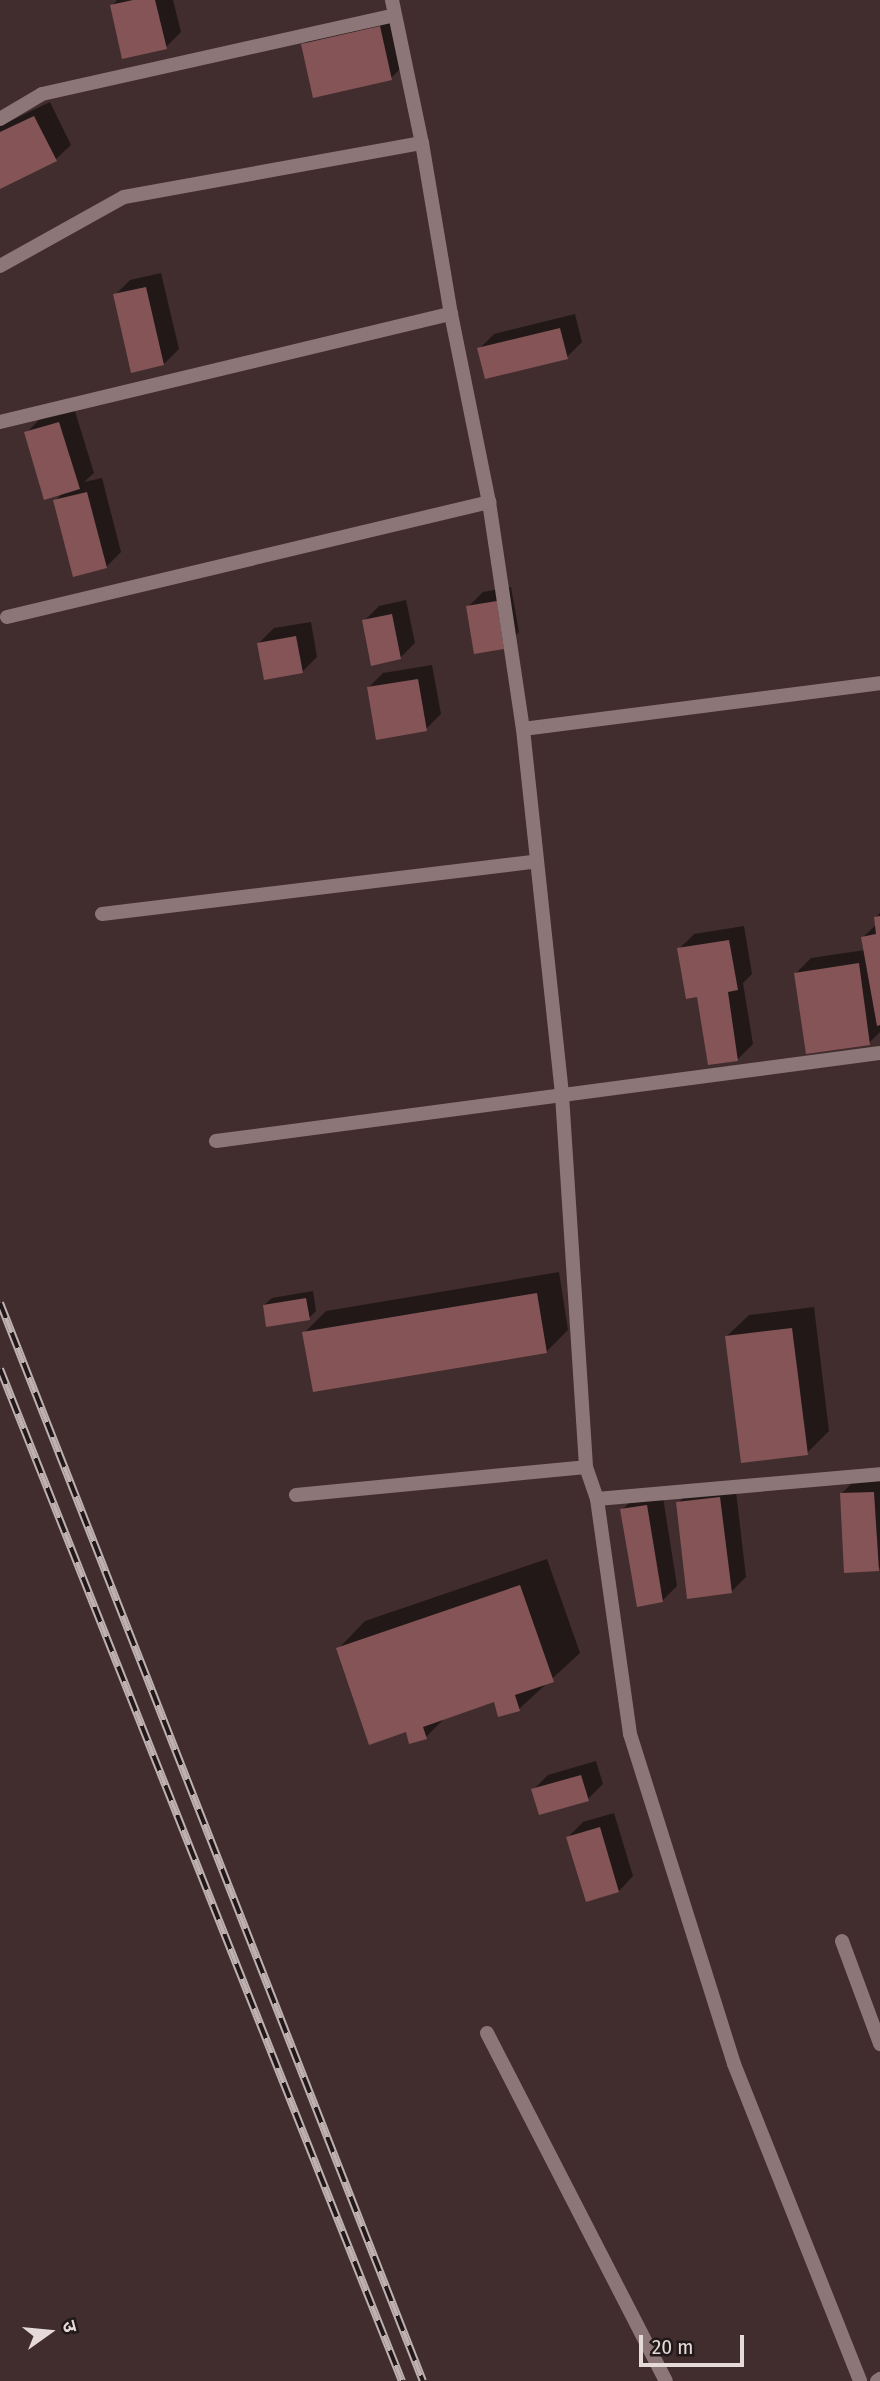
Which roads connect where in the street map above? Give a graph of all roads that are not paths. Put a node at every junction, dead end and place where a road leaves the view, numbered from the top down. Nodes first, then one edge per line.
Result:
1 (392, 0) edge
2 (394, 15) junction
3 (0, 119) edge
4 (422, 143) junction
5 (0, 266) edge
6 (451, 314) junction
7 (0, 422) edge
8 (489, 502) junction
9 (7, 617) dead end
10 (880, 682) edge
11 (523, 729) junction
12 (537, 861) junction
13 (102, 914) dead end
14 (880, 1053) edge
15 (562, 1095) junction
16 (216, 1141) dead end
17 (586, 1467) junction
18 (880, 1474) edge
19 (296, 1495) dead end
20 (597, 1499) junction
21 (842, 1941) dead end
22 (487, 2033) dead end
23 (880, 2044) edge
24 (666, 2381) edge
25 (860, 2381) edge

1 - 2 street
2 - 3 street
2 - 4 street
4 - 5 street
4 - 6 street
6 - 7 street
6 - 8 street
8 - 9 street
8 - 11 street
10 - 11 street
11 - 12 street
12 - 13 street
12 - 15 street
14 - 15 street
15 - 16 street
15 - 17 street
17 - 19 street
17 - 20 street
18 - 20 street
20 - 25 street
21 - 23 street
22 - 24 street

